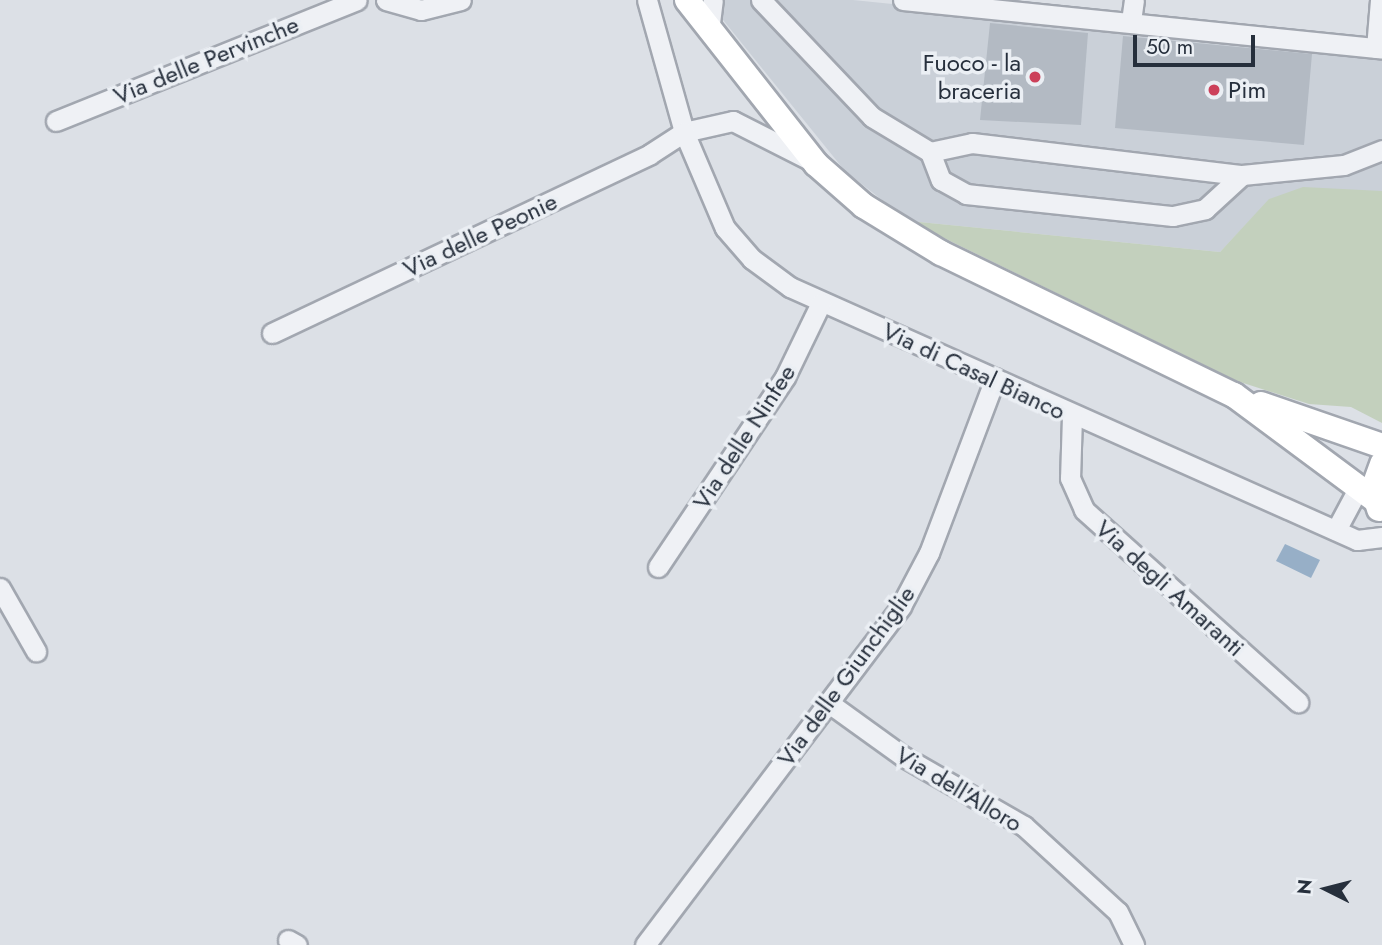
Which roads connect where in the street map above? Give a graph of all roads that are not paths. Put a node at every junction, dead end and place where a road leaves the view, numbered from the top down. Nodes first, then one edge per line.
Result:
1 (357, 0) edge
2 (386, 0) edge
3 (461, 0) edge
4 (647, 0) edge
5 (687, 0) edge
6 (713, 0) edge
7 (761, 0) edge
8 (903, 0) edge
9 (915, 0) edge
10 (1134, 0) edge
11 (1380, 0) edge
12 (1131, 21) junction
13 (709, 31) junction
14 (1379, 48) edge
15 (56, 121) dead end
16 (684, 132) junction
17 (1382, 150) edge
18 (930, 152) junction
19 (816, 164) junction
20 (1242, 175) junction
21 (821, 303) junction
22 (272, 333) dead end
23 (995, 378) junction
24 (1234, 395) junction
25 (1072, 416) junction
26 (1382, 446) edge
27 (1382, 464) edge
28 (1372, 499) edge
29 (1336, 530) junction
30 (1382, 537) edge
31 (1357, 540) junction
32 (1382, 550) edge
33 (658, 567) dead end
34 (0, 588) edge
35 (36, 651) dead end
36 (1298, 702) dead end
37 (829, 703) junction
38 (645, 945) edge
39 (1134, 945) edge

1 - 15 street, Via delle Pervinche
2 - 3 street
4 - 16 street, Via di Casal Bianco
5 - 13 main road
6 - 13 street
7 - 18 street
8 - 9 street
9 - 12 street
10 - 12 street
11 - 14 street
12 - 14 street
13 - 19 main road
16 - 19 street
16 - 21 street, Via di Casal Bianco
16 - 22 street, Via delle Peonie
17 - 20 street
18 - 20 street
18 - 20 street
19 - 24 main road
21 - 23 street, Via di Casal Bianco
21 - 33 street, Via delle Ninfee
23 - 25 street, Via di Casal Bianco
23 - 37 street, Via delle Giunchiglie
24 - 26 main road
24 - 28 main road
25 - 29 street, Via di Casal Bianco
25 - 36 street, Via degli Amaranti
27 - 28 main road
28 - 29 street
29 - 31 street, Via di Casal Bianco
30 - 31 street
31 - 32 street, Via di Casal Bianco
34 - 35 street
37 - 38 street, Via delle Giunchiglie
37 - 39 street, Via dell'Alloro

